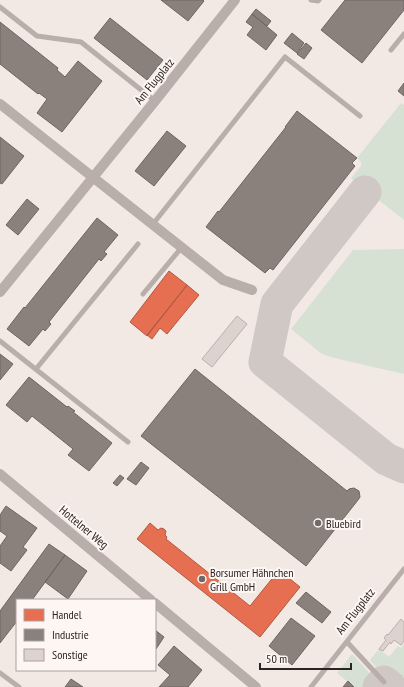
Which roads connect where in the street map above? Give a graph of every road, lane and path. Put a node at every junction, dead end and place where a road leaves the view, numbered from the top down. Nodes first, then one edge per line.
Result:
1 (236, 0) edge
2 (311, 0) edge
3 (319, 0) edge
4 (0, 7) edge
5 (404, 34) edge
6 (391, 50) dead end
7 (155, 101) junction
8 (0, 104) edge
9 (360, 116) dead end
10 (93, 177) junction
11 (153, 224) junction
12 (138, 244) dead end
13 (182, 247) junction
14 (252, 290) dead end
15 (0, 292) edge
16 (143, 294) dead end
17 (0, 341) edge
18 (36, 369) junction
19 (128, 442) dead end
20 (0, 474) edge
21 (404, 569) edge
22 (150, 599) edge
23 (156, 604) edge
24 (347, 642) junction
25 (0, 673) edge
26 (384, 682) dead end
27 (19, 687) edge
28 (256, 687) edge
29 (311, 687) edge

1 - 7 street, Am Flugplatz
2 - 3 lane
4 - 7 lane
5 - 6 lane
7 - 10 street, Am Flugplatz
8 - 10 street
9 - 11 lane
10 - 11 street
10 - 15 street, Am Flugplatz
11 - 13 street
12 - 18 lane
13 - 14 street
13 - 16 lane
17 - 18 lane
18 - 19 lane
20 - 22 street, Hottelner Weg
21 - 24 lane, Am Flugplatz
23 - 28 street
24 - 26 lane
24 - 29 lane, Am Flugplatz
25 - 27 lane

